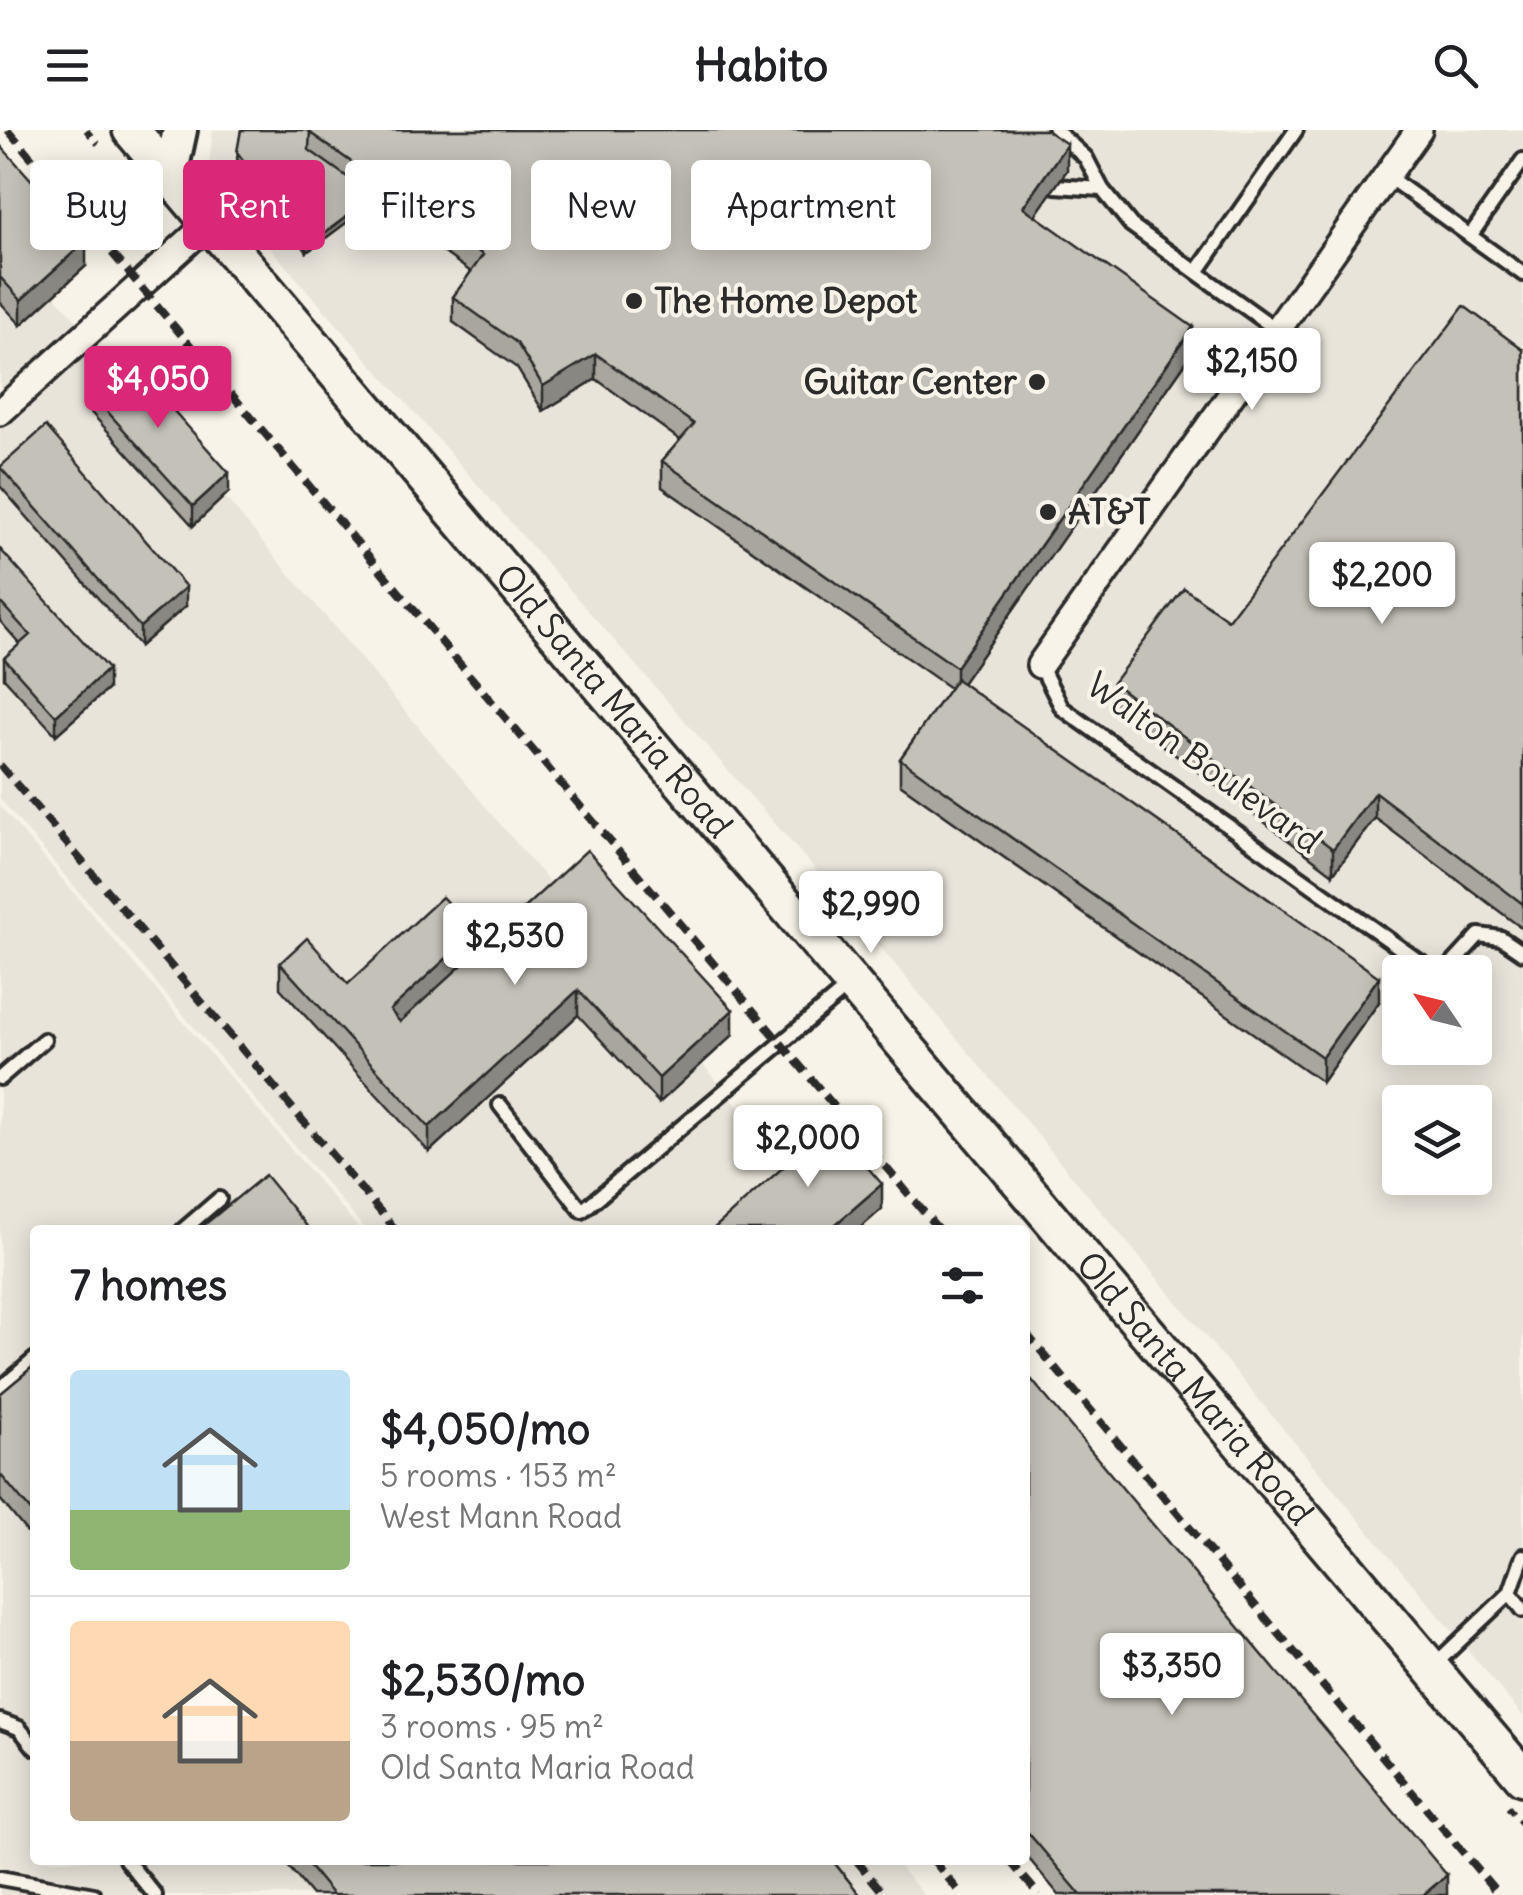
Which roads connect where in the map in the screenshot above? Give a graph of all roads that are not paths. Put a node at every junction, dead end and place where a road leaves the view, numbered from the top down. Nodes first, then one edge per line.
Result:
1 (131, 130) edge
2 (180, 130) edge
3 (1055, 130) edge
4 (1296, 130) edge
5 (1419, 130) edge
6 (1523, 160) edge
7 (170, 176) junction
8 (1387, 176) junction
9 (1055, 186) edge
10 (1102, 189) junction
11 (183, 192) edge
12 (1470, 236) junction
13 (183, 247) edge
14 (232, 250) edge
15 (1197, 272) junction
16 (1523, 274) edge
17 (1278, 330) junction
18 (0, 412) edge
19 (1040, 665) joint
20 (1523, 953) edge
21 (1410, 955) edge
22 (1461, 955) edge
23 (852, 984) junction
24 (44, 1040) dead end
25 (0, 1078) edge
26 (500, 1105) dead end
27 (219, 1199) dead end
28 (190, 1225) edge
29 (30, 1363) edge
30 (0, 1389) edge
31 (1523, 1556) edge
32 (1510, 1594) junction
33 (1523, 1610) edge
34 (1430, 1669) junction
35 (0, 1721) edge
36 (30, 1742) edge
37 (1523, 1777) edge
38 (130, 1865) edge
39 (0, 1878) edge
40 (94, 1895) edge
41 (154, 1895) edge

1 - 7 main road, Old Santa Maria Road
2 - 7 street
3 - 10 lane
4 - 15 lane
5 - 8 street, Walton Boulevard
6 - 12 lane
7 - 11 main road, Old Santa Maria Road
8 - 12 lane
8 - 17 street, Walton Boulevard
9 - 10 lane
10 - 15 lane
12 - 16 lane
13 - 18 street
14 - 23 main road, Old Santa Maria Road
15 - 17 lane
17 - 19 street, Walton Boulevard
19 - 21 lane, Walton Boulevard
20 - 22 lane
23 - 26 lane
23 - 34 main road, Old Santa Maria Road
24 - 25 lane
27 - 28 lane
29 - 30 lane
31 - 32 lane
32 - 33 lane
32 - 34 lane
34 - 37 main road, Old Santa Maria Road
35 - 36 lane
38 - 41 lane
39 - 40 lane

